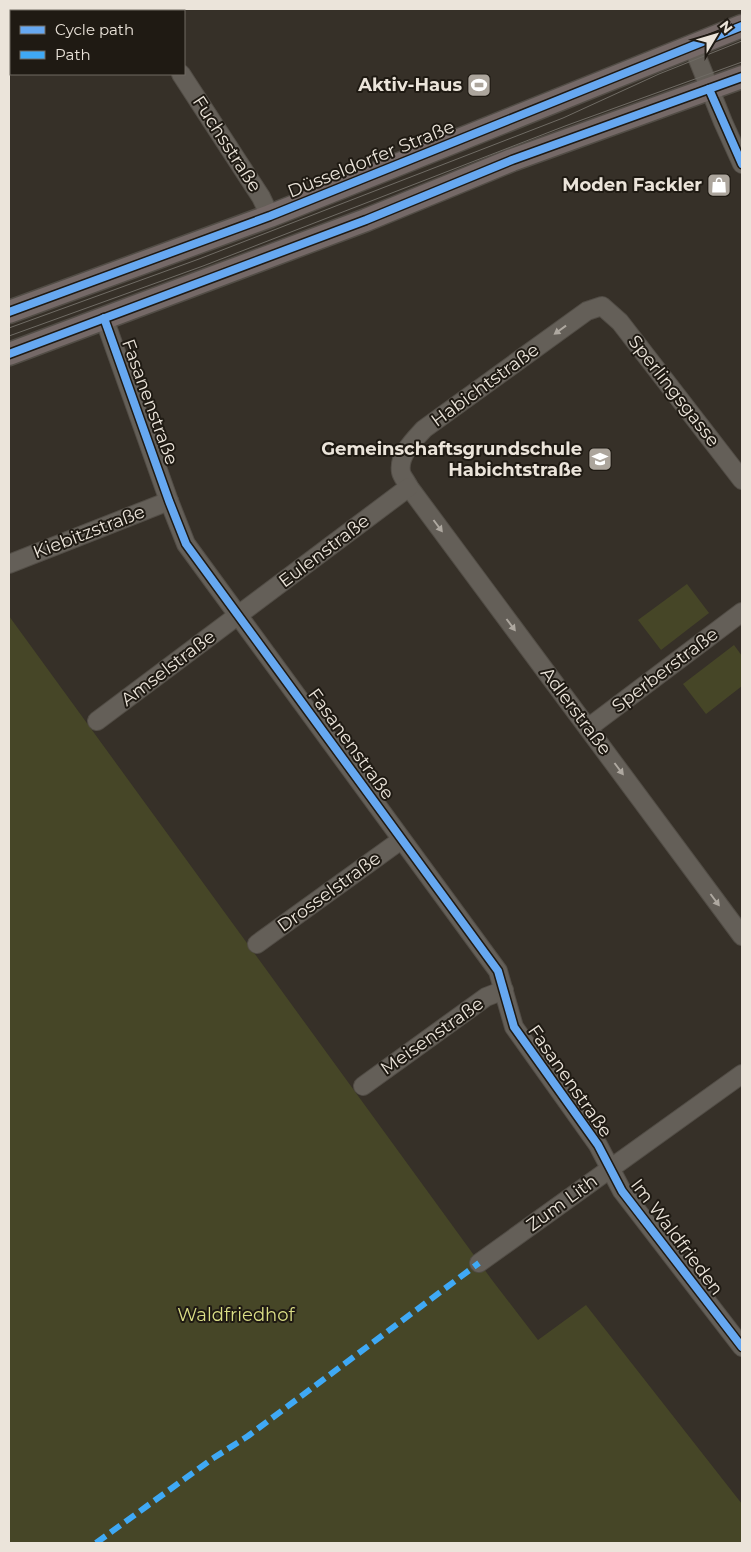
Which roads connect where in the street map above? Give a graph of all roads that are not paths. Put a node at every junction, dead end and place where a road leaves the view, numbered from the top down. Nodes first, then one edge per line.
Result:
1 (742, 26) edge
2 (693, 47) junction
3 (182, 75) edge
4 (742, 77) edge
5 (709, 89) junction
6 (742, 164) edge
7 (270, 216) junction
8 (602, 306) joint
9 (9, 312) edge
10 (104, 318) junction
11 (9, 354) edge
12 (742, 480) edge
13 (409, 487) junction
14 (169, 501) junction
15 (9, 564) edge
16 (742, 612) edge
17 (238, 615) junction
18 (97, 721) dead end
19 (588, 728) junction
20 (401, 840) junction
21 (742, 936) edge
22 (258, 944) dead end
23 (504, 990) junction
24 (742, 1074) edge
25 (363, 1086) dead end
26 (609, 1169) junction
27 (480, 1263) dead end
28 (737, 1328) edge
29 (742, 1347) edge

1 - 2 main road, Düsseldorfer Straße
2 - 5 street
2 - 7 main road, Düsseldorfer Straße
3 - 7 street, Fuchsstraße
4 - 5 main road
5 - 6 street
5 - 10 main road
7 - 9 main road, Düsseldorfer Straße
8 - 12 street, Sperlingsgasse
8 -> 13 street, Habichtstraße
10 - 11 main road
10 - 14 street, Fasanenstraße
13 - 17 street, Eulenstraße
13 -> 19 street, Adlerstraße
14 - 15 street, Kiebitzstraße
14 - 17 street, Fasanenstraße
16 - 19 street, Sperberstraße
17 - 18 street, Amselstraße
17 - 20 street, Fasanenstraße
19 -> 21 street, Adlerstraße
20 - 22 street, Drosselstraße
20 - 23 street, Fasanenstraße
23 - 25 street, Meisenstraße
23 - 26 street, Fasanenstraße
24 - 26 street, Zum Lith
26 - 27 street, Zum Lith
26 - 28 street, Im Waldfrieden
28 - 29 street, Im Waldfrieden

